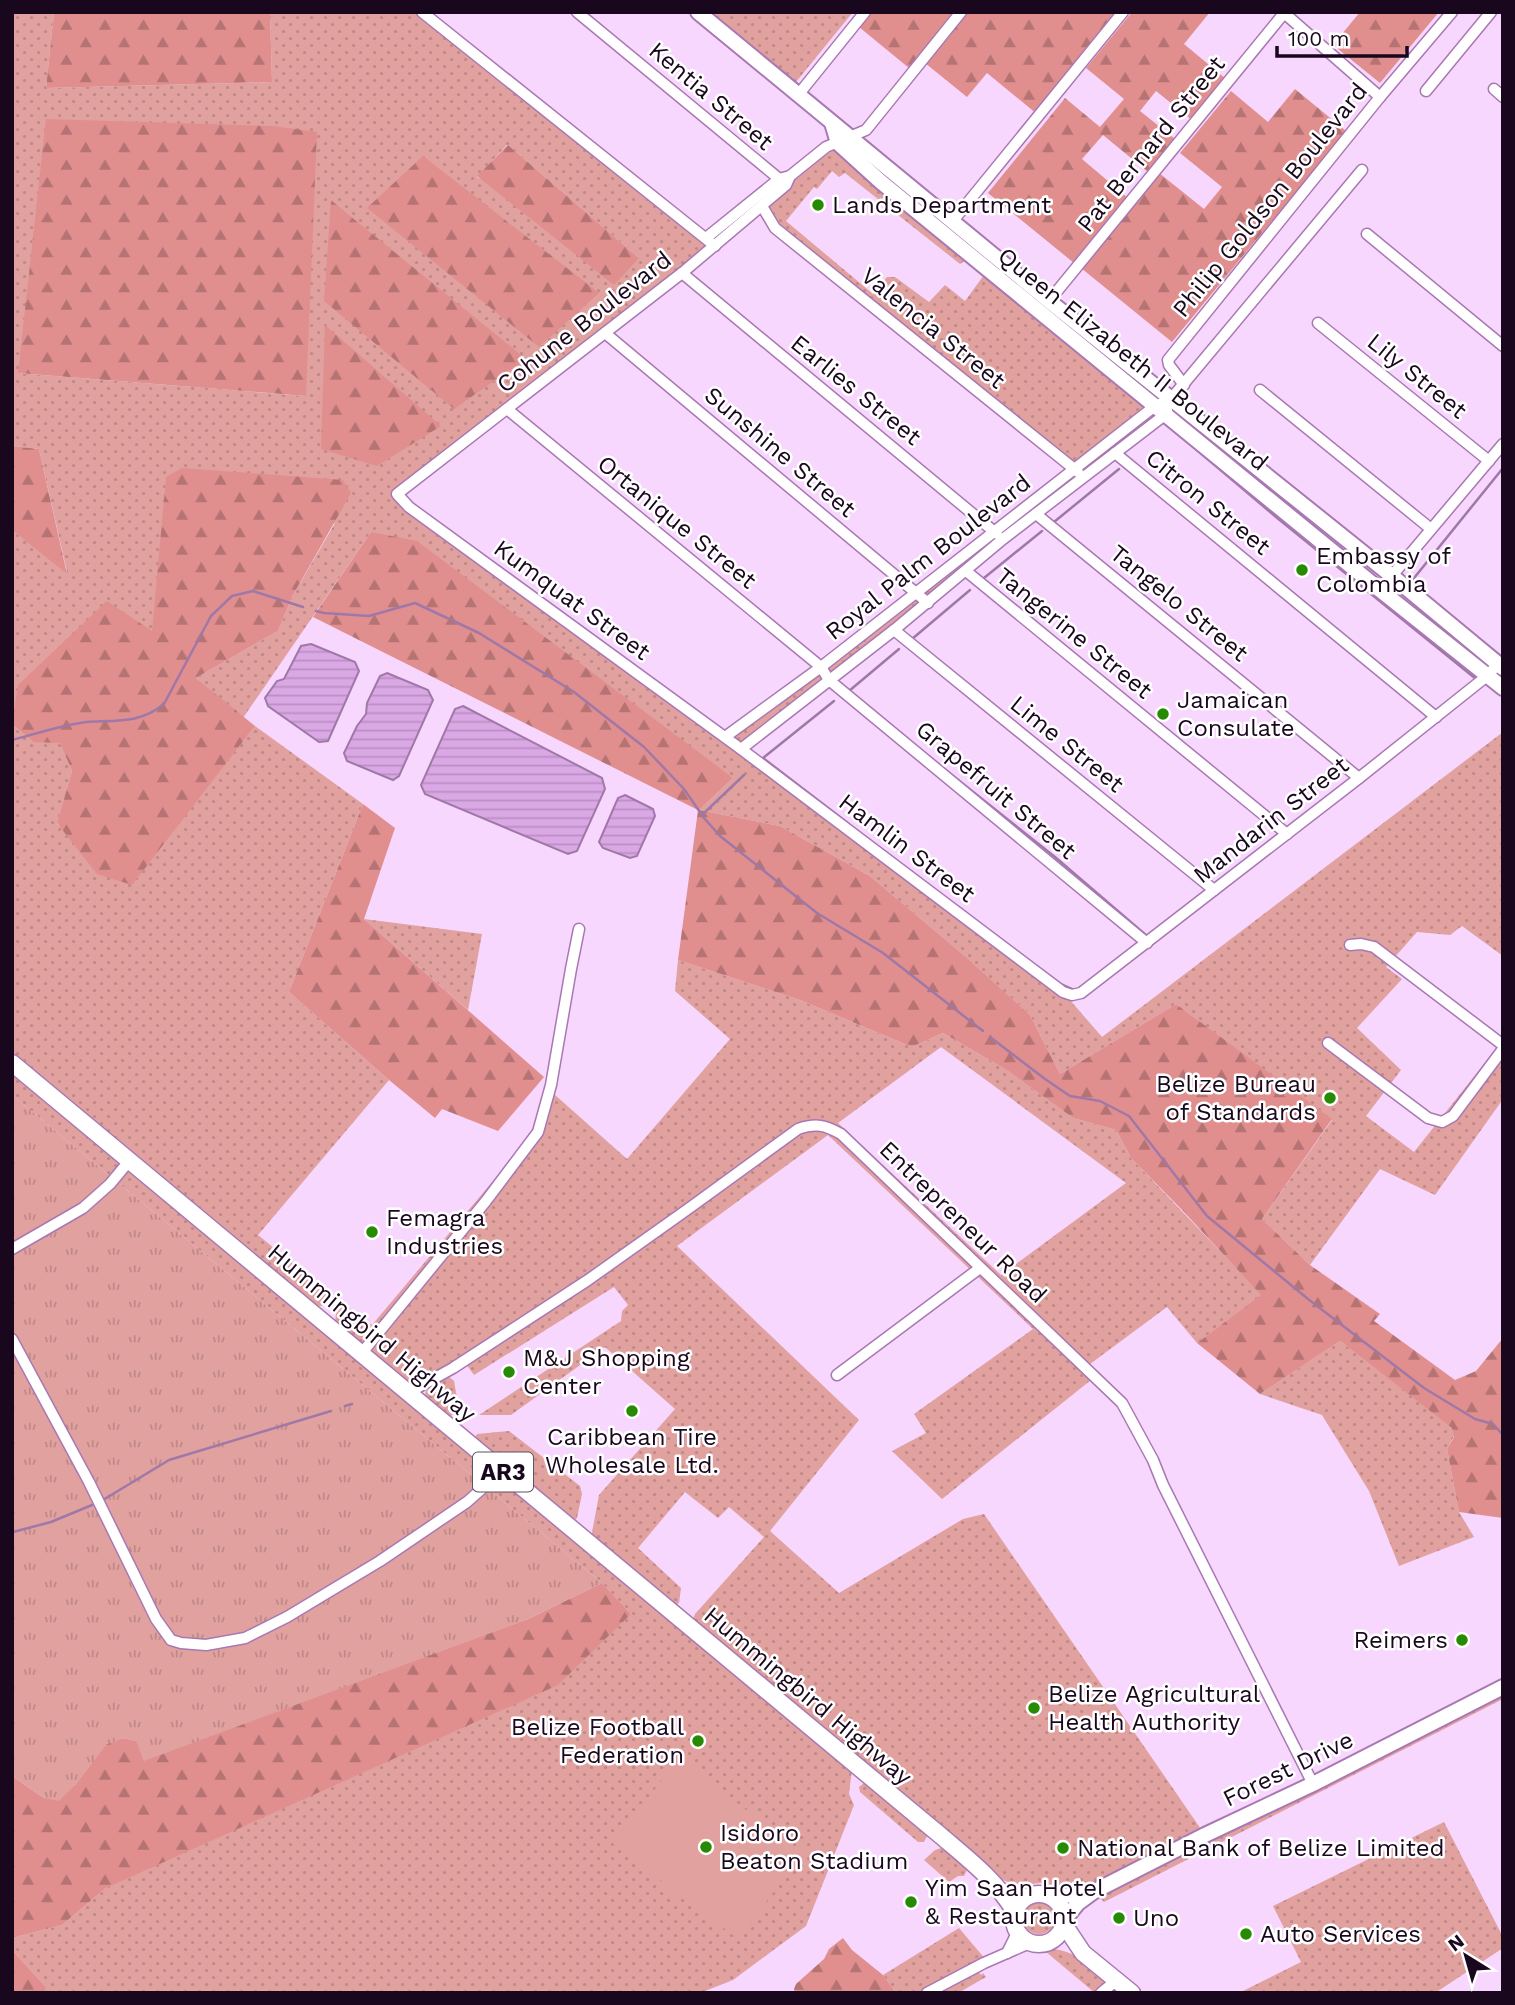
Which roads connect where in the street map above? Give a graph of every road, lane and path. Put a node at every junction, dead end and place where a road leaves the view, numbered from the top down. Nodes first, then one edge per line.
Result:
1 (422, 12) edge
2 (577, 12) edge
3 (698, 12) edge
4 (865, 12) edge
5 (961, 12) edge
6 (1123, 12) edge
7 (1452, 12) edge
8 (1491, 12) edge
9 (1284, 13) edge
10 (1493, 89) dead end
11 (1426, 91) dead end
12 (798, 95) junction
13 (1380, 97) junction
14 (1503, 97) edge
15 (845, 140) junction
16 (1362, 170) dead end
17 (886, 176) junction
18 (785, 180) junction
19 (762, 206) junction
20 (952, 222) junction
21 (1367, 234) dead end
22 (706, 238) junction
23 (715, 246) junction
24 (987, 260) junction
25 (682, 273) junction
26 (1049, 301) junction
27 (1318, 323) dead end
28 (605, 333) junction
29 (1503, 346) edge
30 (1184, 385) junction
31 (1260, 390) dead end
32 (1171, 398) junction
33 (507, 409) junction
34 (1160, 410) junction
35 (1503, 444) edge
36 (1115, 453) junction
37 (1489, 461) junction
38 (1074, 469) junction
39 (1084, 477) junction
40 (397, 494) joint
41 (1036, 514) junction
42 (1431, 529) junction
43 (995, 532) junction
44 (1003, 539) junction
45 (965, 571) junction
46 (1392, 576) junction
47 (1380, 590) junction
48 (916, 593) junction
49 (928, 603) junction
50 (894, 630) junction
51 (1500, 666) edge
52 (821, 667) junction
53 (1487, 676) junction
54 (829, 680) junction
55 (1503, 688) edge
56 (1436, 717) junction
57 (724, 737) junction
58 (741, 749) junction
59 (1359, 778) junction
60 (1287, 834) junction
61 (1214, 890) junction
62 (579, 929) dead end
63 (1147, 943) junction
64 (1350, 945) dead end
65 (1063, 992) joint
66 (1328, 1043) dead end
67 (1503, 1047) edge
68 (12, 1063) edge
69 (130, 1160) junction
70 (12, 1249) edge
71 (980, 1268) junction
72 (12, 1339) edge
73 (361, 1354) junction
74 (837, 1376) dead end
75 (408, 1393) junction
76 (502, 1471) junction
77 (1503, 1687) edge
78 (1313, 1784) junction
79 (992, 1881) junction
80 (1093, 1892) junction
81 (1042, 1895) junction
82 (1016, 1912) junction
83 (1064, 1922) junction
84 (1018, 1931) junction
85 (1052, 1940) junction
86 (1032, 1942) junction
87 (1007, 1953) junction
88 (1083, 1953) junction
89 (1117, 1980) junction
90 (927, 1993) edge
91 (1101, 1993) edge
92 (1132, 1993) edge

1 - 22 street
2 - 18 street, Kentia Street
3 - 12 street, Queen Elizabeth II Boulevard
4 - 12 street
5 - 15 street, Cohune Boulevard
6 - 20 street
7 - 13 street, Philip Goldson Boulevard
8 - 11 street
9 - 13 street
9 - 26 street, Pat Bernard Street
10 - 14 street
12 - 15 street, Queen Elizabeth II Boulevard
13 - 30 street, Philip Goldson Boulevard
15 - 17 street, Queen Elizabeth II Boulevard
15 - 18 street, Cohune Boulevard
16 - 30 street, Philip Goldson Boulevard
17 - 20 street, Queen Elizabeth II Boulevard
17 - 24 street, Queen Elizabeth II Boulevard
18 - 19 street, Cohune Boulevard
18 - 22 street, Cohune Boulevard
19 - 23 street, Cohune Boulevard
19 - 38 street, Valencia Street
20 - 24 street, Queen Elizabeth II Boulevard
21 - 29 street
22 - 23 street
23 - 25 street, Cohune Boulevard
24 - 26 street, Queen Elizabeth II Boulevard
24 - 34 street, Queen Elizabeth II Boulevard
25 - 28 street, Cohune Boulevard
25 - 43 street, Earlies Street
26 - 32 street, Queen Elizabeth II Boulevard
27 - 37 street, Lily Street
28 - 33 street, Cohune Boulevard
28 - 48 street, Sunshine Street
30 - 32 street, Philip Goldson Boulevard
31 - 42 street
32 - 34 street
32 - 46 street, Queen Elizabeth II Boulevard
33 - 40 street, Cohune Boulevard
33 - 52 street, Ortanique Street
34 - 36 street, Royal Palm Boulevard
34 - 38 street, Royal Palm Boulevard
34 - 47 street, Queen Elizabeth II Boulevard
35 - 37 street
36 - 39 street, Royal Palm Boulevard
36 - 56 street, Citron Street
37 - 42 street
38 - 39 street, Valencia Street
38 - 43 street, Royal Palm Boulevard
39 - 41 street, Royal Palm Boulevard
40 - 57 street, Kumquat Street
41 - 44 street, Royal Palm Boulevard
41 - 59 street, Tangelo Street
42 - 46 street
43 - 44 street, Earlies Street
43 - 48 street, Royal Palm Boulevard
44 - 45 street, Royal Palm Boulevard
45 - 49 street, Royal Palm Boulevard
45 - 60 street, Tangerine Street
46 - 47 street
46 - 51 street, Queen Elizabeth II Boulevard
47 - 53 street, Queen Elizabeth II Boulevard
48 - 49 street, Sunshine Street
48 - 52 street, Royal Palm Boulevard
49 - 50 street, Royal Palm Boulevard
50 - 54 street, Royal Palm Boulevard
50 - 61 street, Lime Street
51 - 53 street, Mandarin Street
52 - 54 street, Grapefruit Street
52 - 57 street, Royal Palm Boulevard
53 - 55 street, Queen Elizabeth II Boulevard
53 - 56 street, Mandarin Street
54 - 58 street, Royal Palm Boulevard
54 - 63 street, Grapefruit Street
56 - 59 street, Mandarin Street
57 - 58 street, Hamlin Street
58 - 65 street, Hamlin Street
59 - 60 street, Mandarin Street
60 - 61 street, Mandarin Street
61 - 63 street, Mandarin Street
62 - 73 street
63 - 65 street, Mandarin Street
64 - 67 street
66 - 67 street
68 - 69 main road, Hummingbird Highway / AR3
69 - 70 street
69 - 73 main road, Hummingbird Highway / AR3
71 - 74 street
71 - 75 street, Entrepreneur Road
71 - 78 street, Entrepreneur Road
72 - 76 street
73 - 75 main road, Hummingbird Highway / AR3
75 - 76 main road, Hummingbird Highway / AR3
76 - 79 main road, Hummingbird Highway / AR3
77 - 78 street, Forest Drive
78 - 80 street, Forest Drive
79 - 81 main road, Hummingbird Highway / AR3
79 - 82 main road, Hummingbird Highway / AR3
80 - 81 street, Forest Drive
80 - 83 street, Forest Drive
81 - 82 main road
81 - 83 main road
82 - 84 main road
83 - 85 main road
83 - 88 main road
84 - 86 main road
84 - 87 street
85 - 86 main road
85 - 88 main road
86 - 87 street
87 - 90 street
88 - 89 main road
89 - 91 street
89 - 92 main road

